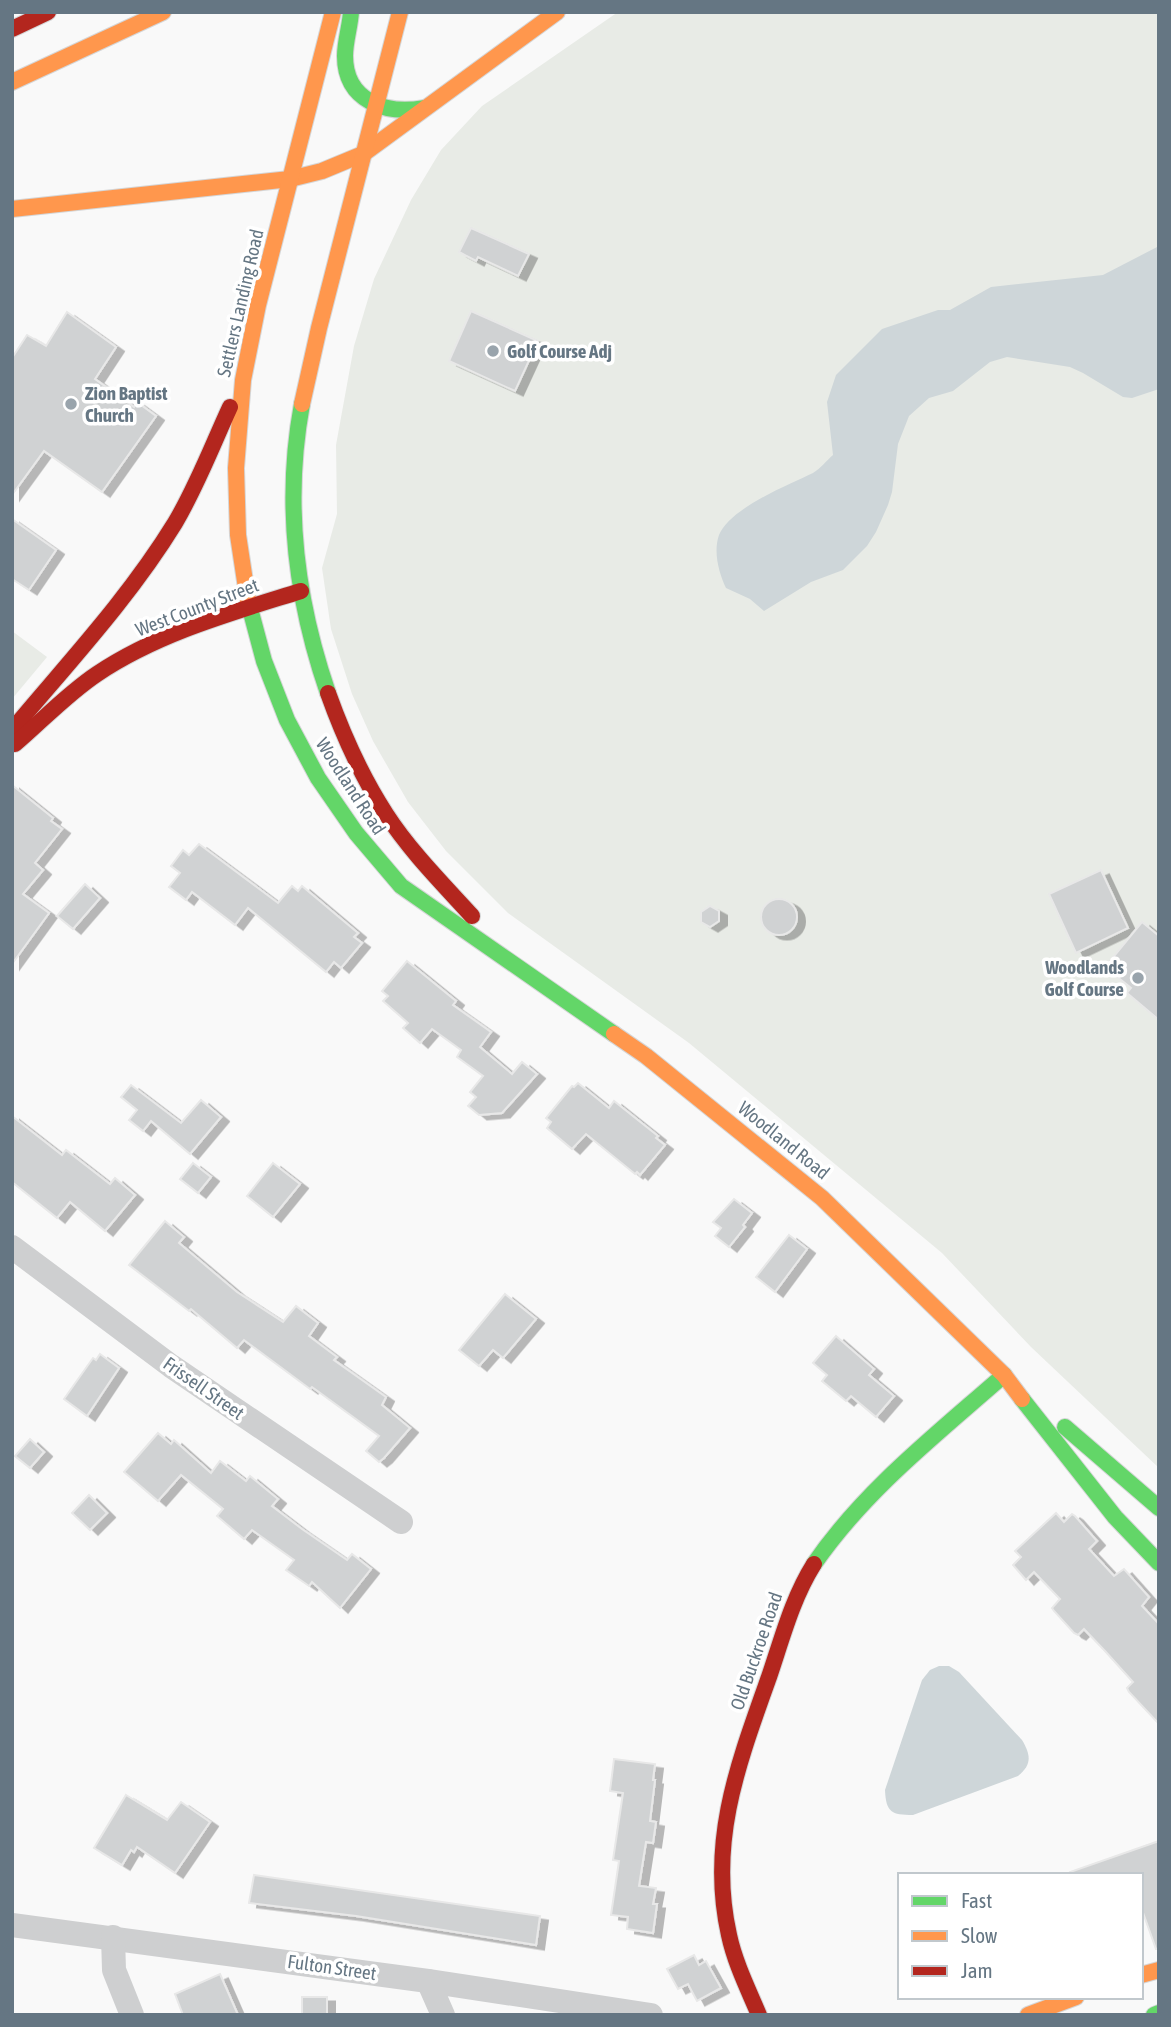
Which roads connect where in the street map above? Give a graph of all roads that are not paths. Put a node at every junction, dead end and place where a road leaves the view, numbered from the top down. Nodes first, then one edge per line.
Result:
1 (48, 12) edge
2 (163, 12) edge
3 (334, 12) edge
4 (351, 12) edge
5 (400, 12) edge
6 (558, 12) edge
7 (12, 29) edge
8 (12, 82) edge
9 (376, 105) junction
10 (424, 108) junction
11 (363, 154) junction
12 (290, 178) junction
13 (12, 209) edge
14 (243, 380) junction
15 (301, 591) junction
16 (248, 608) junction
17 (12, 730) edge
18 (12, 746) edge
19 (516, 965) junction
20 (12, 1247) edge
21 (1004, 1375) junction
22 (1159, 1507) edge
23 (401, 1522) dead end
24 (1159, 1563) edge
25 (12, 1925) edge
26 (113, 1937) junction
27 (428, 1981) junction
28 (1071, 1999) edge
29 (132, 2015) edge
30 (443, 2015) edge
31 (651, 2015) edge
32 (759, 2015) edge
33 (1028, 2015) edge

1 - 7 main road
2 - 8 main road
3 - 12 main road, Settlers Landing Road
4 - 9 main road
5 - 9 main road
6 - 10 main road
9 - 10 main road
9 - 11 main road
10 - 11 main road
11 - 12 main road
11 - 15 main road
12 - 13 main road
12 - 14 main road, Settlers Landing Road
14 - 16 main road, Settlers Landing Road
14 - 17 main road
15 - 16 main road, West County Street
15 - 19 main road, Woodland Road
16 - 18 main road, West County Street
16 - 19 main road, Woodland Road
19 - 21 main road, Woodland Road
20 - 23 street, Frissell Street
21 - 22 main road, Woodland Road
21 - 24 main road, Woodland Road
21 - 32 main road, Old Buckroe Road
25 - 26 street, Fulton Street
26 - 27 street, Fulton Street
26 - 29 street
27 - 30 street
27 - 31 street, Fulton Street
28 - 33 main road

